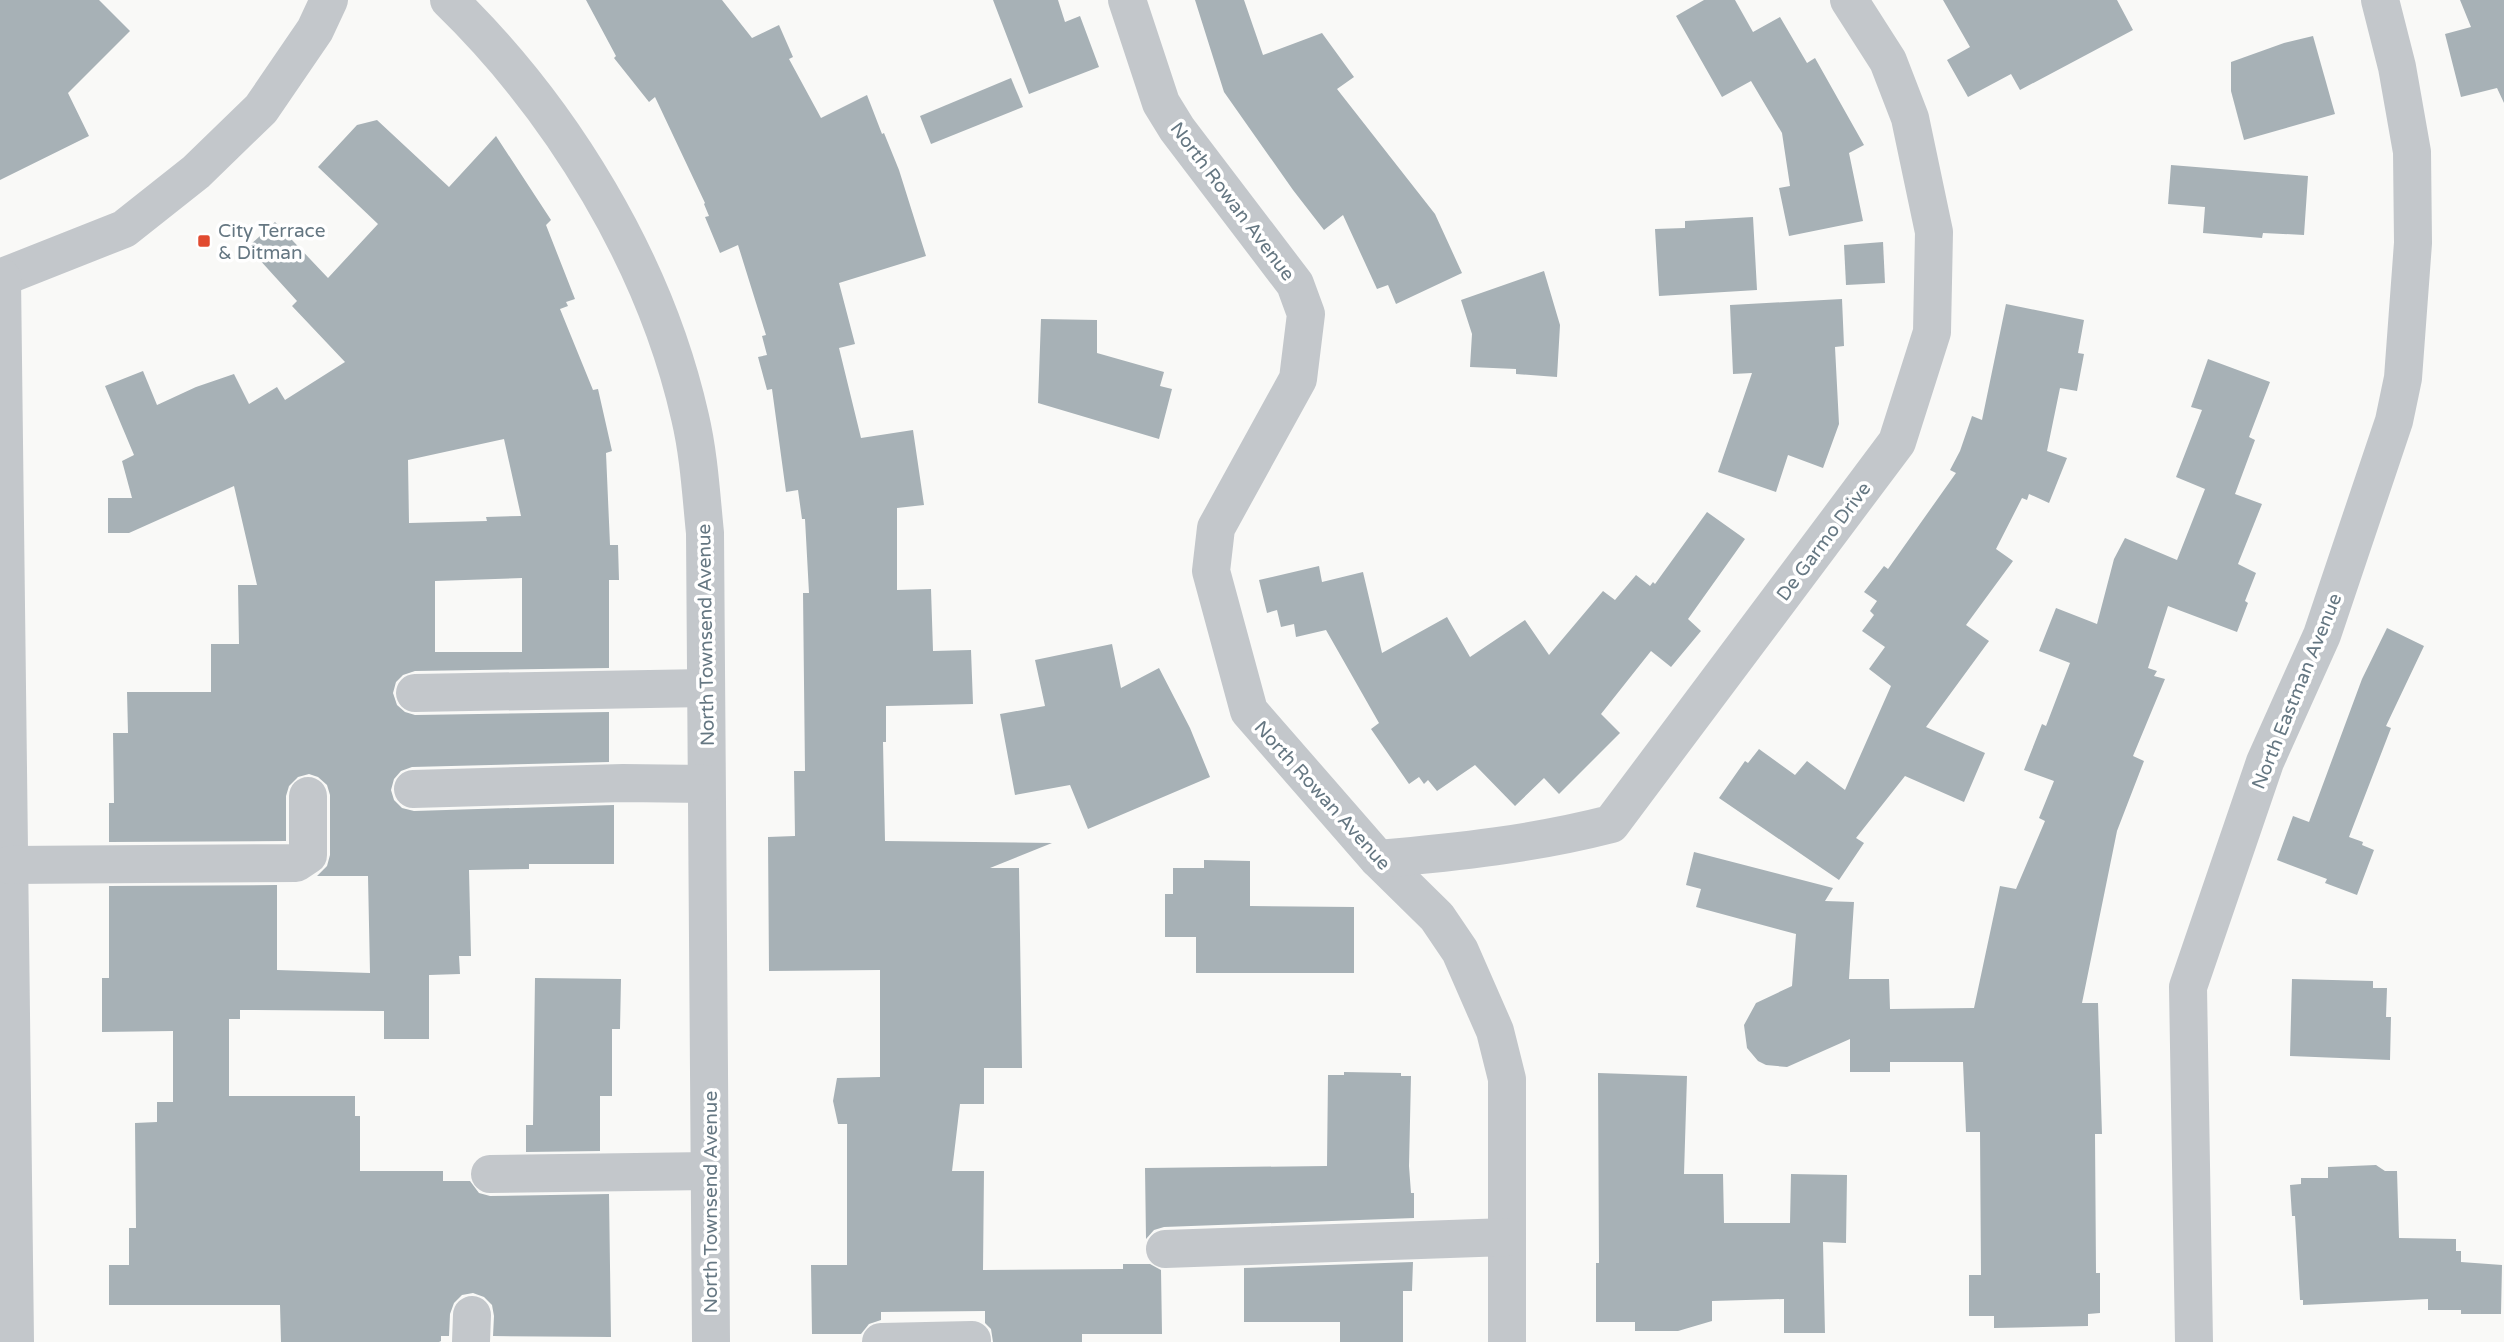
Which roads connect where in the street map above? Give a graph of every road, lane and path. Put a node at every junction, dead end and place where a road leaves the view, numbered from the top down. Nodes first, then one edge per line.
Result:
1 (329, 0) edge
2 (449, 0) edge
3 (1127, 0) edge
4 (1849, 0) edge
5 (2380, 0) edge
6 (1, 278) edge
7 (706, 688) junction
8 (415, 693) dead end
9 (706, 785) junction
10 (414, 789) dead end
11 (308, 796) dead end
12 (1378, 859) junction
13 (9, 865) junction
14 (6, 1077) edge
15 (709, 1171) junction
16 (490, 1174) dead end
17 (1507, 1237) junction
18 (1165, 1249) dead end
19 (972, 1340) dead end
20 (15, 1342) edge
21 (710, 1342) edge
22 (881, 1342) edge
23 (1507, 1342) edge
24 (2194, 1342) edge

1 - 6 street
2 - 7 street, North Townsend Avenue
3 - 12 street, North Rowan Avenue
4 - 12 street, De Garmo Drive
5 - 24 street, North Eastman Avenue
6 - 13 street
7 - 8 street
7 - 9 street, North Townsend Avenue
9 - 10 street
9 - 15 street, North Townsend Avenue
11 - 13 street
12 - 17 street, North Rowan Avenue
13 - 14 street
14 - 20 street
15 - 16 street
15 - 21 street, North Townsend Avenue
17 - 18 street
17 - 23 street, North Rowan Avenue
19 - 22 street

